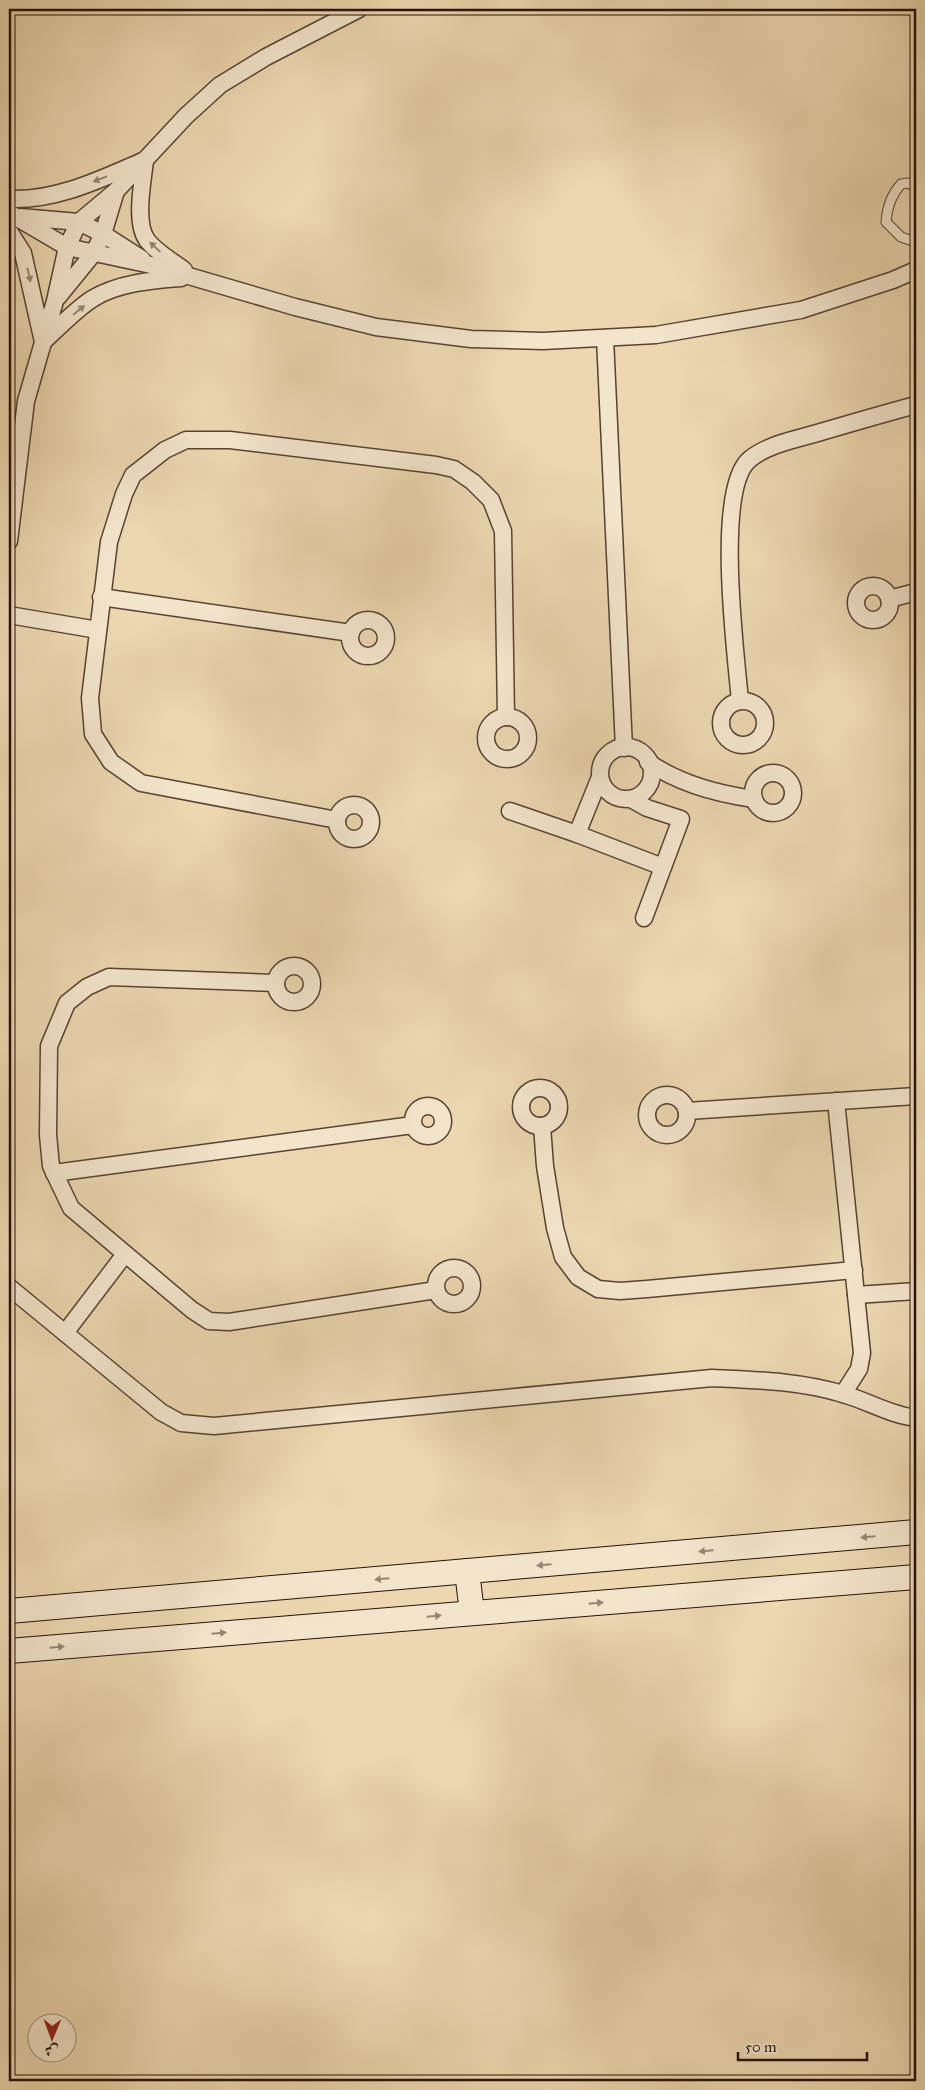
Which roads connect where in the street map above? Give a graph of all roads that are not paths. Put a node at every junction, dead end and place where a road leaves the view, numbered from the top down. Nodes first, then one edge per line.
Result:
1 (358, 9) edge
2 (145, 160) junction
3 (916, 187) edge
4 (116, 191) junction
5 (9, 199) edge
6 (11, 220) edge
7 (80, 222) junction
8 (103, 234) junction
9 (916, 246) edge
10 (66, 247) junction
11 (93, 254) junction
12 (151, 265) junction
13 (916, 270) edge
14 (194, 277) junction
15 (55, 301) junction
16 (605, 338) junction
17 (43, 342) junction
18 (916, 405) edge
19 (9, 542) edge
20 (916, 592) edge
21 (102, 597) junction
22 (889, 600) dead end
23 (9, 615) edge
24 (98, 630) junction
25 (350, 633) dead end
26 (740, 701) dead end
27 (506, 717) dead end
28 (624, 748) junction
29 (655, 770) junction
30 (604, 784) junction
31 (646, 790) junction
32 (631, 799) junction
33 (754, 799) dead end
34 (647, 808) junction
35 (510, 811) dead end
36 (337, 820) dead end
37 (577, 834) junction
38 (663, 867) junction
39 (644, 918) dead end
40 (276, 983) dead end
41 (916, 1096) edge
42 (836, 1101) junction
43 (687, 1110) dead end
44 (414, 1125) dead end
45 (542, 1126) dead end
46 (54, 1173) junction
47 (125, 1254) junction
48 (854, 1270) junction
49 (9, 1287) edge
50 (436, 1290) dead end
51 (916, 1291) edge
52 (856, 1295) junction
53 (65, 1333) junction
54 (843, 1394) junction
55 (916, 1418) edge
56 (916, 1532) edge
57 (467, 1572) junction
58 (916, 1576) edge
59 (9, 1611) edge
60 (472, 1613) junction
61 (9, 1651) edge

1 - 2 street
2 - 4 street
2 -> 5 street
14 -> 2 street
3 - 9 lane
4 - 7 street
4 - 8 street
6 - 7 street
6 - 10 street
6 -> 17 street
7 - 8 street
7 - 10 street
8 - 11 street
8 - 12 street
10 - 11 street
10 - 15 street
11 - 12 street
11 - 15 street
12 - 14 street
13 - 16 street
14 - 16 street
17 -> 14 street
15 - 17 street
16 - 28 street
17 - 19 street
18 - 26 street
20 - 22 street
21 - 24 street
21 - 25 street
21 - 27 street
23 - 24 street
24 - 36 street
28 - 29 street
28 - 30 street
29 - 31 street
29 - 33 street
30 - 32 street
30 - 37 street
31 - 32 street
31 - 34 street
32 - 34 street
34 - 38 street
35 - 37 street
37 - 38 street
38 - 39 street
40 - 46 street
41 - 42 street
42 - 43 street
42 - 48 street
44 - 46 street
45 - 48 street
46 - 47 street
47 - 50 street
47 - 53 street
48 - 52 street
49 - 53 street
51 - 52 street
52 - 54 street
53 - 54 street
54 - 55 street
56 -> 57 main road
57 -> 59 main road
57 - 60 main road
60 -> 58 main road
61 -> 60 main road

